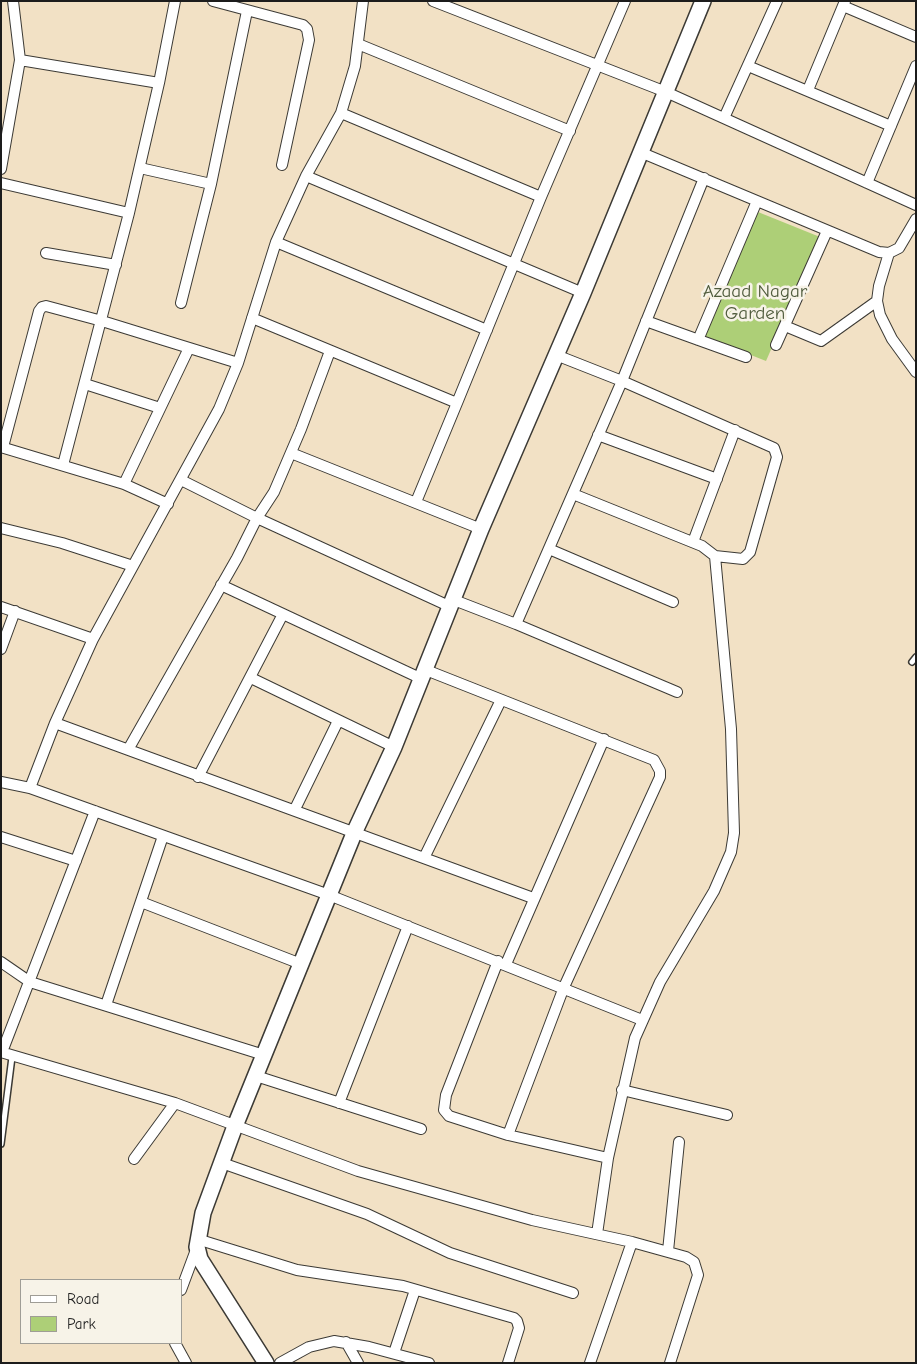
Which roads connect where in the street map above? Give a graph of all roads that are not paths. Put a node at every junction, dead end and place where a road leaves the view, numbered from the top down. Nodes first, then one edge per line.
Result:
1 (13, 1) edge
2 (175, 1) edge
3 (213, 1) edge
4 (364, 1) edge
5 (625, 1) edge
6 (703, 1) edge
7 (777, 1) edge
8 (435, 2) edge
9 (844, 4) edge
10 (247, 10) junction
11 (916, 37) edge
12 (358, 44) junction
13 (20, 60) junction
14 (597, 64) junction
15 (748, 66) junction
16 (916, 66) edge
17 (159, 83) junction
18 (808, 90) junction
19 (666, 92) junction
20 (341, 112) junction
21 (724, 118) junction
22 (891, 126) junction
23 (570, 131) junction
24 (640, 152) junction
25 (282, 165) dead end
26 (140, 168) junction
27 (1, 169) edge
28 (306, 176) junction
29 (704, 178) junction
30 (867, 183) junction
31 (1, 184) edge
32 (211, 184) junction
33 (541, 197) junction
34 (757, 201) junction
35 (916, 205) edge
36 (129, 213) junction
37 (916, 219) edge
38 (827, 231) junction
39 (276, 242) junction
40 (46, 253) dead end
41 (889, 253) junction
42 (514, 263) junction
43 (116, 265) junction
44 (583, 293) junction
45 (878, 301) junction
46 (181, 303) dead end
47 (252, 318) junction
48 (102, 321) junction
49 (646, 321) junction
50 (785, 326) junction
51 (487, 330) junction
52 (698, 340) junction
53 (776, 345) dead end
54 (189, 348) junction
55 (330, 350) junction
56 (556, 355) junction
57 (746, 357) dead end
58 (238, 363) junction
59 (916, 372) edge
60 (622, 380) junction
61 (85, 384) junction
62 (458, 403) junction
63 (160, 408) junction
64 (736, 430) junction
65 (598, 435) junction
66 (2, 447) edge
67 (291, 453) junction
68 (63, 466) junction
69 (716, 479) junction
70 (181, 480) junction
71 (124, 484) junction
72 (573, 494) junction
73 (416, 502) junction
74 (168, 504) junction
75 (257, 518) junction
76 (1, 528) edge
77 (481, 529) junction
78 (693, 542) junction
79 (549, 549) junction
80 (715, 556) junction
81 (133, 566) junction
82 (221, 585) junction
83 (673, 602) dead end
84 (452, 604) junction
85 (1, 607) edge
86 (15, 611) junction
87 (283, 614) junction
88 (516, 624) junction
89 (93, 639) junction
90 (1, 649) edge
91 (916, 657) edge
92 (912, 662) dead end
93 (424, 674) junction
94 (251, 678) junction
95 (677, 692) dead end
96 (501, 700) junction
97 (338, 721) junction
98 (55, 723) junction
99 (604, 739) junction
100 (394, 747) junction
101 (129, 748) junction
102 (198, 777) junction
103 (1, 782) edge
104 (30, 788) junction
105 (295, 810) junction
106 (95, 812) junction
107 (355, 832) junction
108 (163, 836) junction
109 (1, 838) edge
110 (424, 858) junction
111 (76, 861) junction
112 (329, 895) junction
113 (533, 898) junction
114 (141, 902) junction
115 (408, 926) junction
116 (1, 962) edge
117 (502, 962) junction
118 (301, 964) junction
119 (30, 982) junction
120 (564, 987) junction
121 (106, 1005) junction
122 (642, 1020) junction
123 (1, 1052) edge
124 (264, 1055) junction
125 (12, 1056) junction
126 (256, 1076) junction
127 (622, 1090) junction
128 (175, 1103) junction
129 (338, 1103) junction
130 (727, 1115) dead end
131 (235, 1126) junction
132 (421, 1129) dead end
133 (508, 1135) junction
134 (679, 1142) dead end
135 (1, 1144) edge
136 (608, 1158) junction
137 (134, 1159) dead end
138 (222, 1163) junction
139 (597, 1234) junction
140 (632, 1242) junction
141 (197, 1243) junction
142 (668, 1251) junction
143 (182, 1287) edge
144 (415, 1290) junction
145 (573, 1293) dead end
146 (346, 1342) junction
147 (176, 1344) edge
148 (394, 1353) junction
149 (186, 1363) edge
150 (266, 1363) edge
151 (280, 1363) edge
152 (358, 1363) edge
153 (429, 1363) edge
154 (508, 1363) edge
155 (590, 1363) edge
156 (670, 1363) edge

1 - 13 street
2 - 17 street
3 - 10 street
4 - 12 street
5 - 14 street
6 - 19 street
7 - 15 street
8 - 14 street
9 - 11 street
9 - 18 street
10 - 25 street
10 - 32 street
12 - 20 street
12 - 23 street
13 - 17 street
13 - 27 street
14 - 19 street
14 - 23 street
15 - 18 street
15 - 21 street
16 - 22 street
17 - 26 street
18 - 22 street
19 - 21 street
19 - 24 street
20 - 28 street
20 - 33 street
21 - 30 street
22 - 30 street
23 - 33 street
24 - 29 street
24 - 44 street
26 - 32 street
26 - 36 street
28 - 39 street
28 - 42 street
29 - 34 street
29 - 49 street
30 - 35 street
31 - 36 street
32 - 46 street
33 - 42 street
34 - 38 street
34 - 52 street
36 - 43 street
37 - 41 street
38 - 41 street
38 - 50 street
39 - 47 street
39 - 51 street
40 - 43 street
41 - 45 street
42 - 44 street
42 - 51 street
43 - 48 street
44 - 56 street
45 - 50 street
45 - 59 street
47 - 55 street
47 - 58 street
48 - 54 street
48 - 61 street
48 - 66 street
49 - 52 street
49 - 60 street
50 - 53 street
51 - 62 street
52 - 57 street
54 - 58 street
54 - 63 street
55 - 62 street
55 - 67 street
56 - 60 street
56 - 77 street
58 - 70 street
60 - 64 street
60 - 65 street
61 - 63 street
61 - 68 street
62 - 73 street
63 - 71 street
64 - 69 street
64 - 80 street
65 - 69 street
65 - 72 street
66 - 68 street
67 - 73 street
67 - 75 street
68 - 71 street
69 - 78 street
70 - 74 street
70 - 75 street
71 - 74 street
72 - 78 street
72 - 79 street
73 - 77 street
74 - 81 street
75 - 82 street
75 - 84 street
76 - 81 street
77 - 84 street
78 - 80 street
79 - 83 street
79 - 88 street
80 - 122 street
81 - 89 street
82 - 87 street
82 - 101 street
84 - 88 street
84 - 93 street
85 - 86 street
86 - 89 street
86 - 90 street
87 - 93 street
87 - 94 street
88 - 95 street
89 - 98 street
91 - 92 lane
93 - 96 street
93 - 100 street
94 - 97 street
94 - 102 street
96 - 99 street
96 - 110 street
97 - 100 street
97 - 105 street
98 - 101 street
98 - 104 street
99 - 113 street
99 - 120 street
100 - 107 street
101 - 102 street
102 - 105 street
103 - 104 street
104 - 106 street
105 - 107 street
106 - 108 street
106 - 111 street
107 - 110 street
107 - 112 street
108 - 112 street
108 - 114 street
109 - 111 street
110 - 113 street
111 - 119 street
112 - 115 street
112 - 118 street
113 - 117 street
114 - 118 street
114 - 121 street
115 - 117 street
115 - 129 street
116 - 119 street
117 - 120 street
117 - 133 street
118 - 124 street
119 - 121 street
119 - 123 street
120 - 122 street
120 - 133 street
121 - 124 street
122 - 127 street
123 - 125 street
124 - 126 street
125 - 128 street
125 - 135 lane
126 - 129 street
126 - 131 street
127 - 130 street
127 - 136 street
128 - 131 street
128 - 137 street
129 - 132 street
131 - 138 street
131 - 139 street
133 - 136 street
134 - 142 street
136 - 139 street
138 - 141 street
138 - 145 street
139 - 140 street
140 - 142 street
140 - 155 street
141 - 143 street
141 - 144 street
141 - 150 street
142 - 156 street
144 - 148 street
144 - 154 street
146 - 148 street
146 - 151 street
146 - 152 street
147 - 149 street
148 - 153 street

